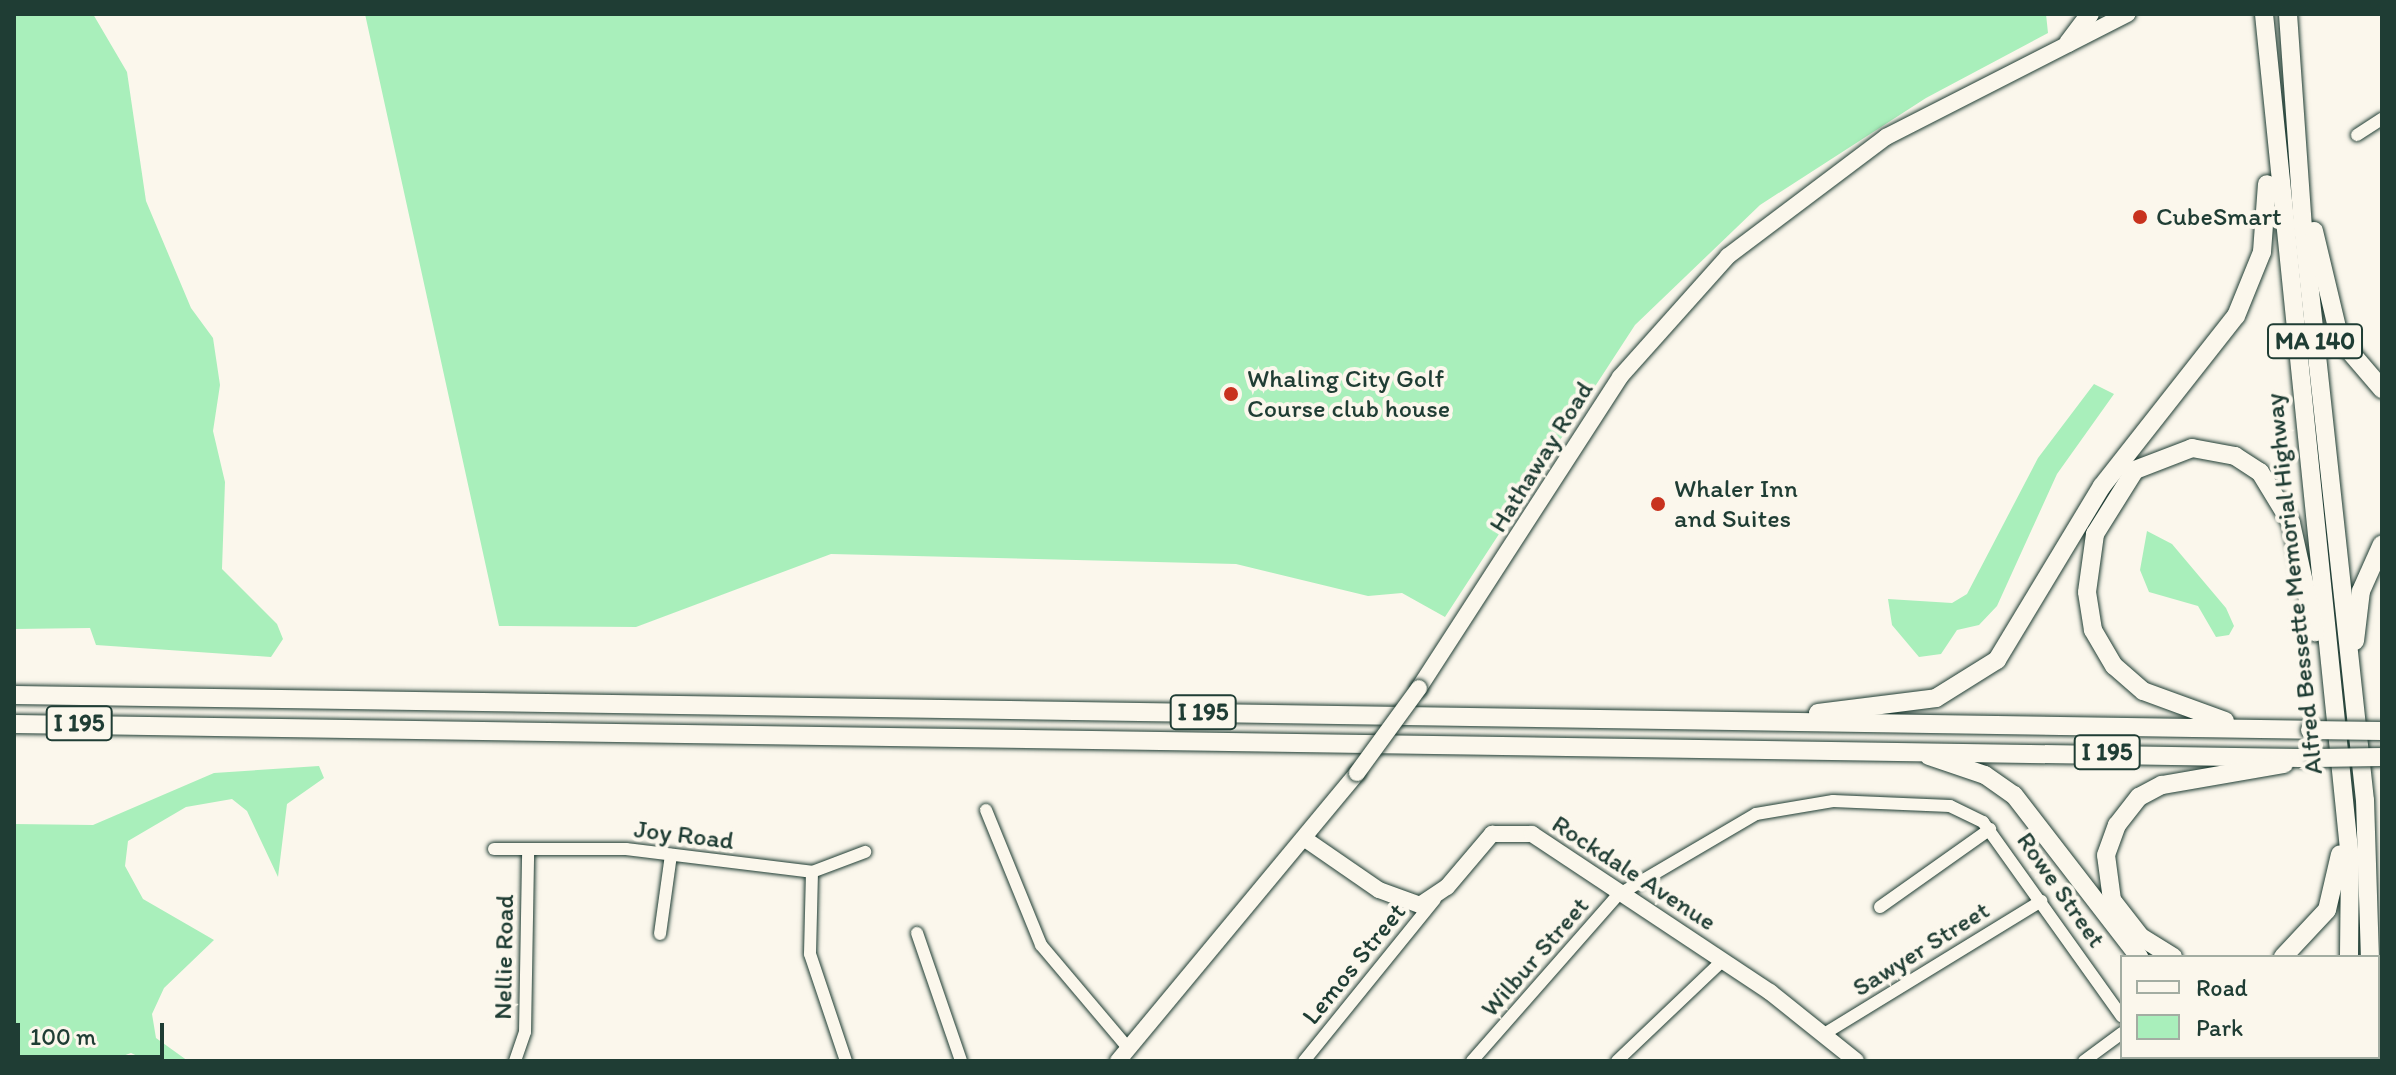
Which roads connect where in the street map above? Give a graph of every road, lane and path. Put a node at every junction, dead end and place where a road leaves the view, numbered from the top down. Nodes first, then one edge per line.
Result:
1 (2090, 14) edge
2 (2127, 14) edge
3 (2264, 14) edge
4 (2288, 14) edge
5 (2068, 43) junction
6 (2267, 81) junction
7 (2291, 97) junction
8 (2382, 119) edge
9 (2357, 135) dead end
10 (2382, 389) edge
11 (2382, 544) edge
12 (2351, 668) junction
13 (2329, 676) junction
14 (14, 695) edge
15 (1747, 720) junction
16 (14, 724) edge
17 (2271, 729) junction
18 (2382, 731) edge
19 (1899, 749) junction
20 (2382, 757) edge
21 (2316, 758) junction
22 (2340, 771) junction
23 (2366, 809) junction
24 (986, 810) dead end
25 (1990, 829) junction
26 (1305, 839) junction
27 (494, 849) dead end
28 (528, 852) junction
29 (865, 852) dead end
30 (671, 855) junction
31 (812, 872) junction
32 (2382, 878) edge
33 (1439, 895) junction
34 (1618, 895) junction
35 (2041, 901) junction
36 (1880, 907) dead end
37 (917, 933) dead end
38 (660, 934) dead end
39 (2137, 955) edge
40 (2170, 955) edge
41 (2285, 955) edge
42 (2349, 955) edge
43 (2370, 955) edge
44 (1723, 960) junction
45 (2120, 1014) edge
46 (1824, 1034) junction
47 (2120, 1034) edge
48 (1123, 1054) edge
49 (515, 1061) edge
50 (846, 1061) edge
51 (961, 1061) edge
52 (1304, 1061) edge
53 (1472, 1061) edge
54 (1617, 1061) edge
55 (1856, 1061) edge
56 (2084, 1061) edge

1 - 5 highway
2 - 5 main road, Hathaway Road
3 - 6 highway, Alfred Bessette Memorial Highway / MA 140
4 - 7 highway, Alfred Bessette Memorial Highway / MA 140
5 - 26 main road, Hathaway Road, bridge
6 - 13 highway, Alfred Bessette Memorial Highway / MA 140
6 - 15 highway
7 - 10 highway
7 - 12 highway, Alfred Bessette Memorial Highway / MA 140
8 - 9 street
11 - 12 highway
12 - 23 highway, Alfred Bessette Memorial Highway / MA 140
13 - 17 highway
13 - 22 highway, Alfred Bessette Memorial Highway / MA 140
14 - 15 highway, I 195
15 - 17 highway, I 195
16 - 19 highway, I 195
17 - 18 highway, I 195, bridge
19 - 21 highway, I 195
19 - 39 highway
20 - 21 highway, I 195, bridge
21 - 40 highway
22 - 41 highway
22 - 42 highway, Alfred Bessette Memorial Highway / MA 140
23 - 32 highway
23 - 43 highway, Alfred Bessette Memorial Highway / MA 140
24 - 48 street
25 - 34 street, Wilbur Street
25 - 35 street, Rowe Street
25 - 36 street
26 - 33 main road
26 - 48 main road, Hathaway Road
27 - 28 street, Joy Road
28 - 30 street, Joy Road
28 - 49 street, Nellie Road
29 - 31 street, Joy Road
30 - 31 street, Joy Road
30 - 38 street
31 - 50 street
33 - 34 main road, Rockdale Avenue
33 - 52 street, Lemos Street
34 - 44 main road, Rockdale Avenue
34 - 53 street, Wilbur Street
35 - 45 street, Rowe Street
35 - 46 street, Sawyer Street
37 - 51 street
44 - 46 main road, Rockdale Avenue
44 - 54 street
46 - 55 main road, Rockdale Avenue
47 - 56 street

